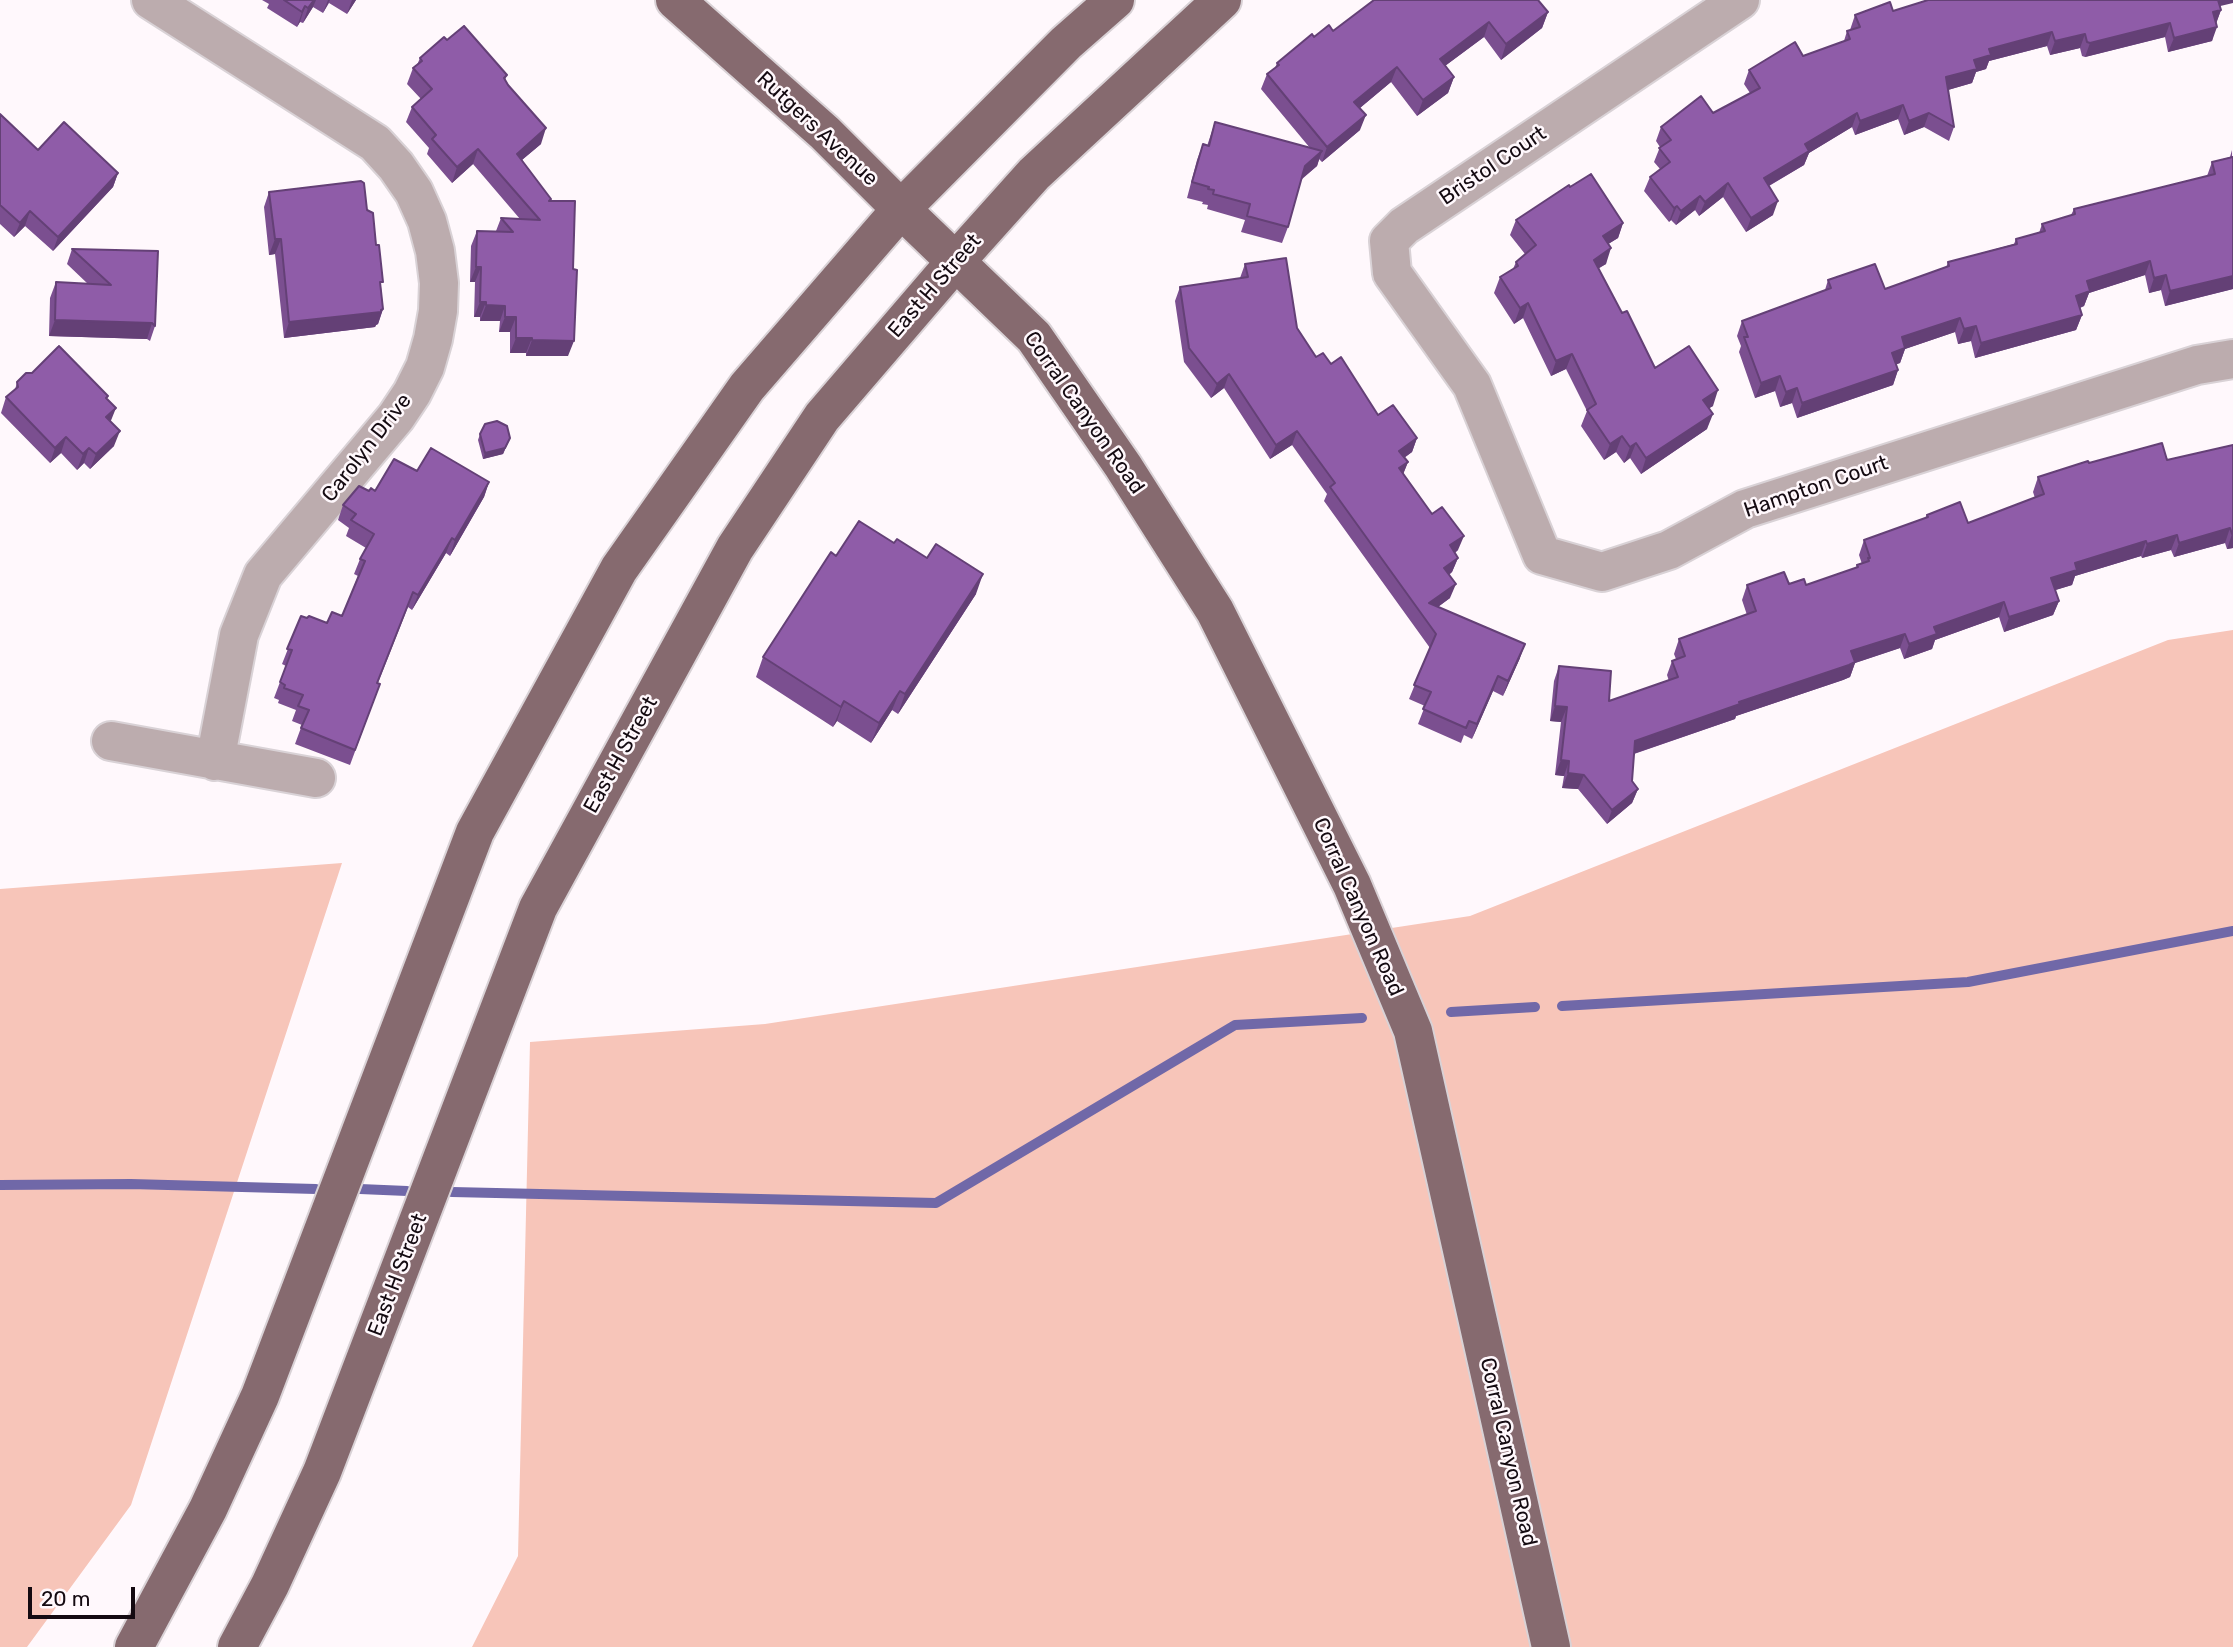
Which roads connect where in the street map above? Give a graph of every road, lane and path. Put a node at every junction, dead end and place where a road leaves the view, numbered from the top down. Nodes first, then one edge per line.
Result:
1 (151, 0) edge
2 (675, 0) edge
3 (1115, 0) edge
4 (1222, 0) edge
5 (1740, 0) edge
6 (901, 209) junction
7 (956, 261) junction
8 (2233, 359) edge
9 (1472, 384) joint
10 (111, 741) dead end
11 (215, 761) junction
12 (316, 778) dead end
13 (134, 1647) edge
14 (237, 1647) edge
15 (1552, 1647) edge

1 - 11 street, Carolyn Drive
2 - 6 main road, Rutgers Avenue
3 - 6 main road
4 - 7 main road, East H Street
5 - 9 street, Bristol Court
6 - 7 main road, Rutgers Avenue
6 - 13 main road
7 - 14 main road, East H Street
7 - 15 main road, Corral Canyon Road
8 - 9 street, Hampton Court
10 - 11 street
11 - 12 street

